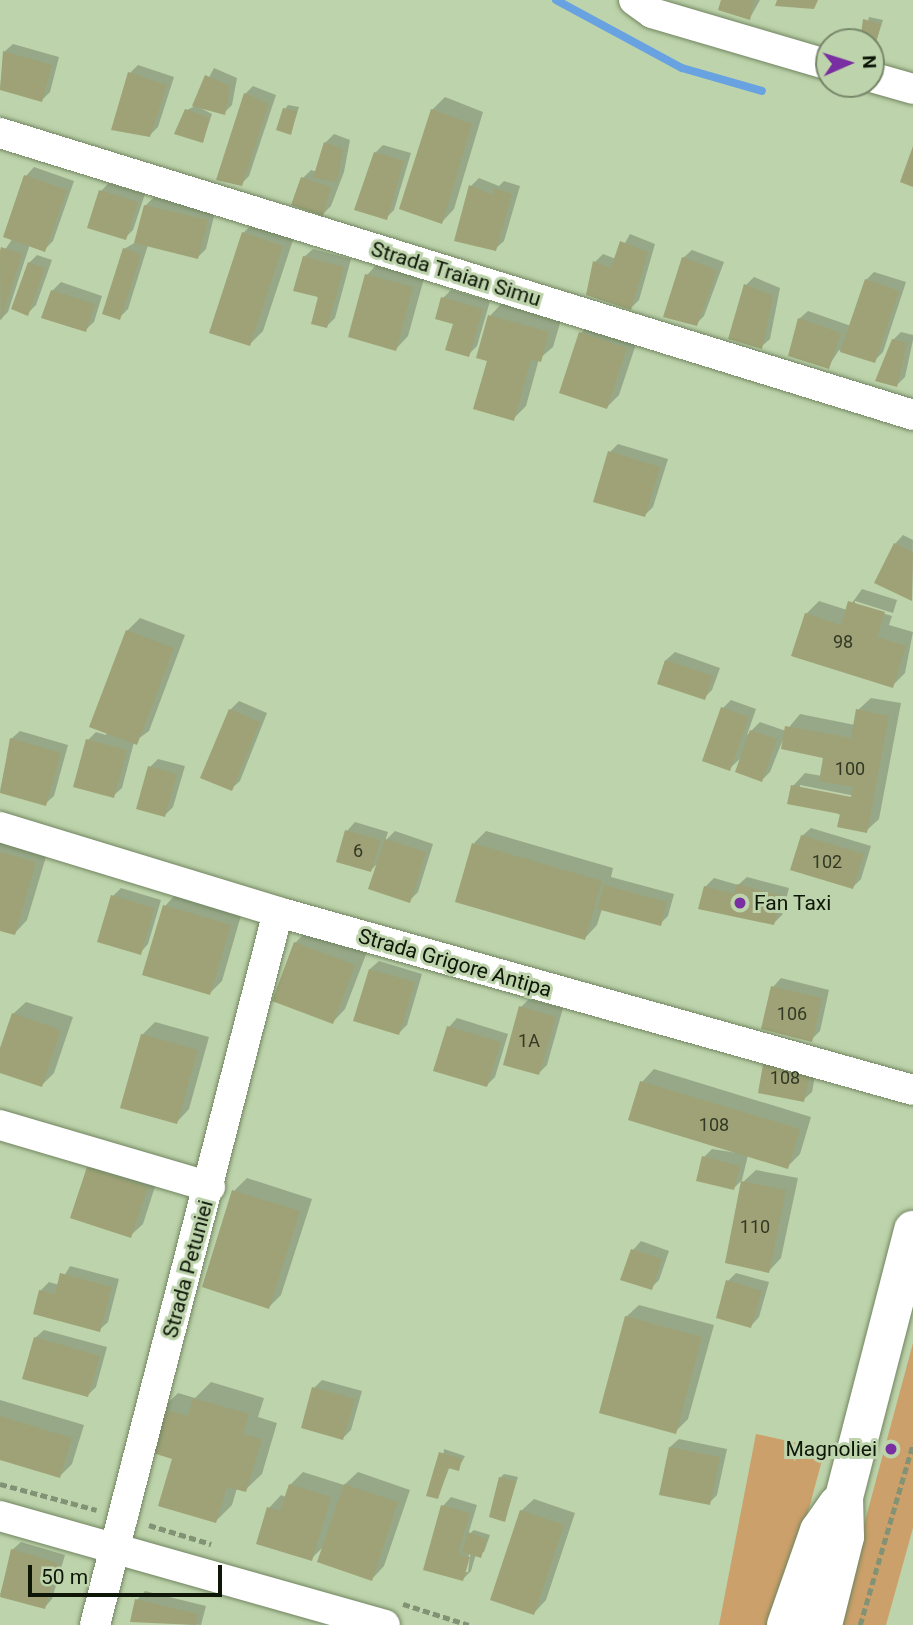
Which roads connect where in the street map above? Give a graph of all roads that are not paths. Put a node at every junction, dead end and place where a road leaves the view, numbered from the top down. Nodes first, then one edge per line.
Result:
1 (634, 0) edge
2 (815, 61) edge
3 (885, 81) edge
4 (913, 89) edge
5 (0, 133) edge
6 (913, 415) edge
7 (0, 827) edge
8 (278, 912) junction
9 (913, 1090) edge
10 (0, 1125) edge
11 (210, 1187) junction
12 (913, 1230) edge
13 (844, 1497) junction
14 (0, 1516) edge
15 (112, 1547) junction
16 (95, 1625) edge
17 (384, 1625) edge
18 (786, 1625) edge
19 (823, 1625) edge

1 - 2 street
3 - 4 street
5 - 6 street, Strada Traian Simu
7 - 8 street, Strada Grigore Antipa
8 - 9 street, Strada Grigore Antipa
8 - 11 street, Strada Petuniei
10 - 11 street
11 - 15 street, Strada Petuniei
12 - 13 main road
13 - 18 main road
13 - 19 main road
14 - 15 street
15 - 16 street, Strada Petuniei
15 - 17 street

